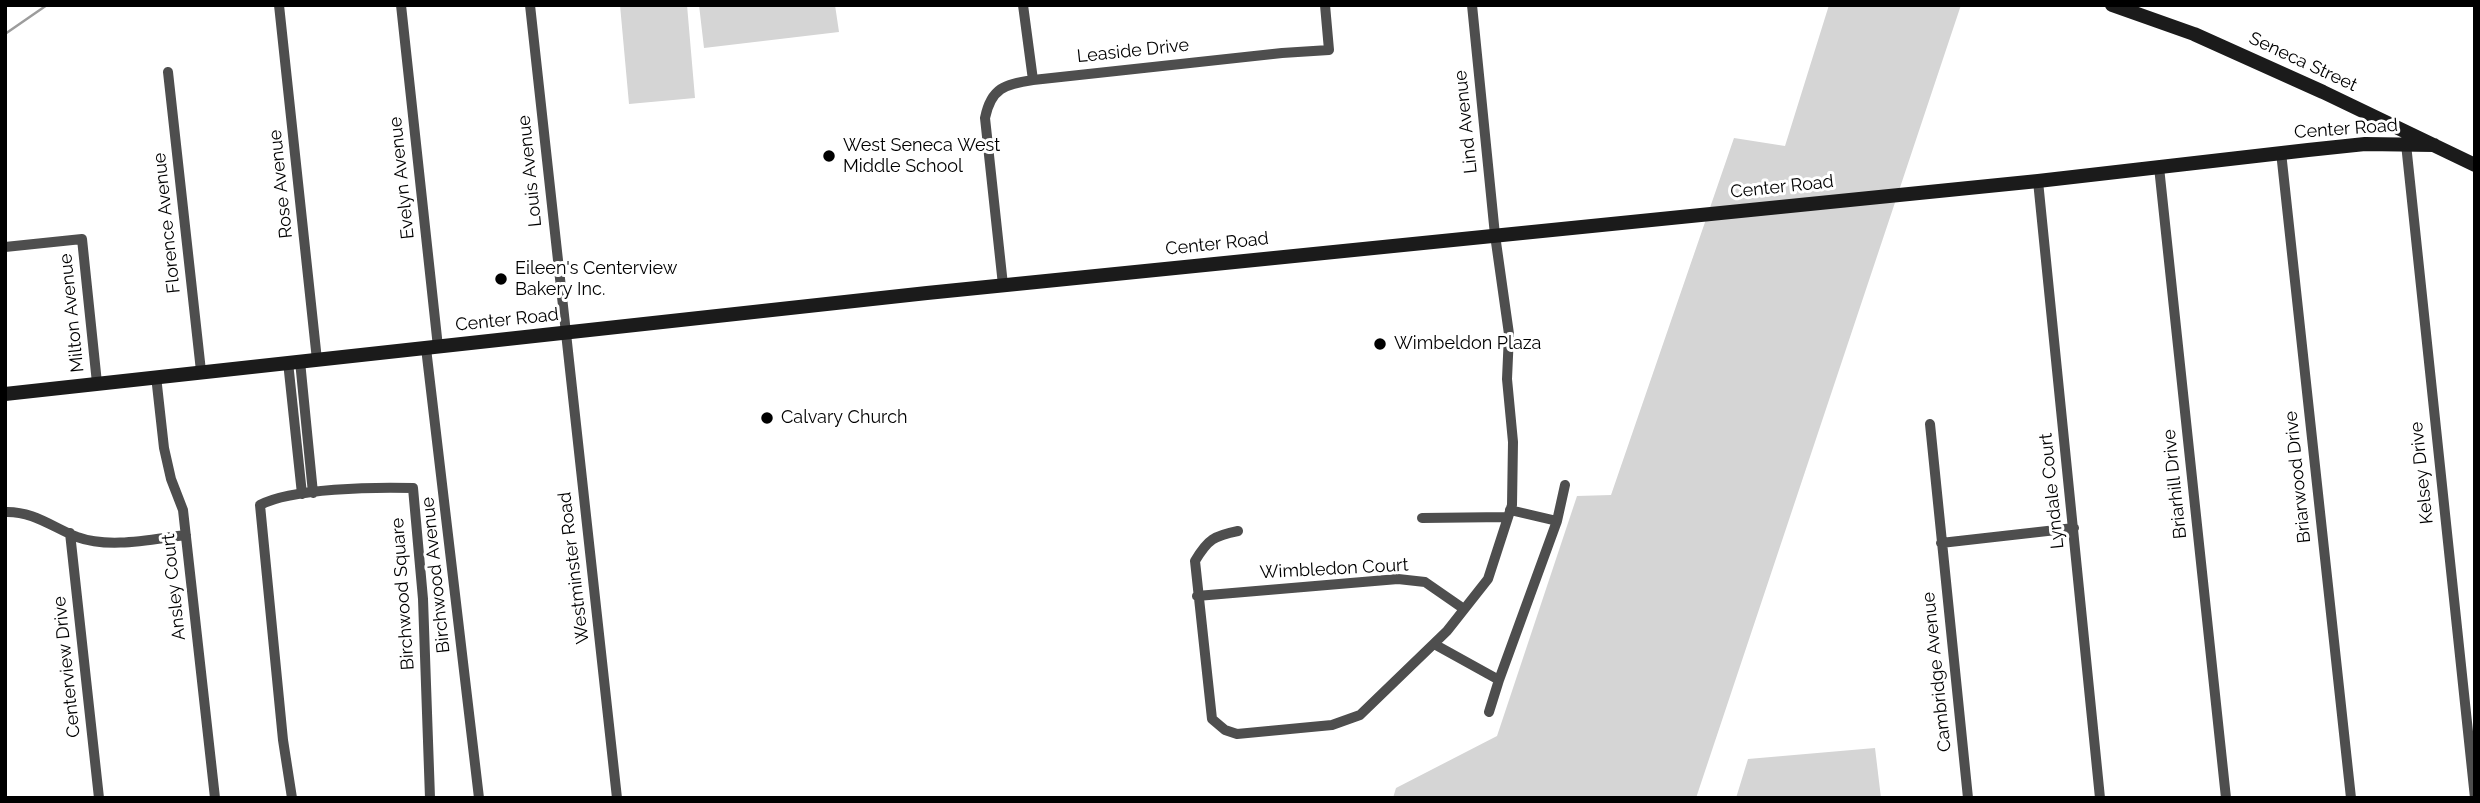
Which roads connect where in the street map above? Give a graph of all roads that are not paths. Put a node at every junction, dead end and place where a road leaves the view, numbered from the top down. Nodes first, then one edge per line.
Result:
1 (279, 5) edge
2 (401, 5) edge
3 (530, 5) edge
4 (1023, 5) edge
5 (1325, 5) edge
6 (1472, 5) edge
7 (2112, 5) edge
8 (167, 72) dead end
9 (1033, 80) junction
10 (2406, 144) junction
11 (2434, 145) junction
12 (2281, 152) junction
13 (2475, 164) edge
14 (2159, 167) junction
15 (2038, 181) junction
16 (1495, 235) junction
17 (5, 247) edge
18 (1003, 285) junction
19 (565, 333) junction
20 (432, 347) junction
21 (317, 360) junction
22 (294, 362) junction
23 (201, 372) junction
24 (156, 376) junction
25 (97, 383) junction
26 (5, 394) edge
27 (1930, 424) dead end
28 (1565, 485) dead end
29 (307, 493) junction
30 (5, 512) edge
31 (1509, 514) junction
32 (1422, 518) dead end
33 (1557, 522) junction
34 (2074, 528) junction
35 (1238, 531) dead end
36 (70, 533) junction
37 (186, 535) junction
38 (1941, 543) junction
39 (1198, 596) junction
40 (1465, 609) junction
41 (1434, 644) junction
42 (1499, 680) junction
43 (1489, 712) dead end
44 (99, 798) edge
45 (215, 798) edge
46 (292, 798) edge
47 (430, 798) edge
48 (479, 798) edge
49 (617, 798) edge
50 (1968, 798) edge
51 (2100, 798) edge
52 (2226, 798) edge
53 (2351, 798) edge
54 (2474, 798) edge

1 - 21 street, Rose Avenue
2 - 20 street, Evelyn Avenue
3 - 19 street, Louis Avenue
4 - 9 street
5 - 9 street, Leaside Drive
6 - 16 street, Lind Avenue
7 - 11 main road, Seneca Street
8 - 23 street, Florence Avenue
9 - 18 street, Leaside Drive
10 - 11 main road, Center Road
10 - 12 main road, Center Road
10 - 54 street, Kelsey Drive
11 - 13 main road, Seneca Street
12 - 14 main road, Center Road
12 - 53 street, Briarwood Drive
14 - 15 main road, Center Road
14 - 52 street, Briarhill Drive
15 - 16 main road, Center Road
15 - 34 street, Lyndale Court
16 - 18 main road, Center Road
16 - 31 street
17 - 25 street, Milton Avenue
18 - 19 main road, Center Road
19 - 20 main road, Center Road
19 - 49 street, Westminster Road
20 - 21 main road, Center Road
20 - 48 street, Birchwood Avenue
21 - 22 main road, Center Road
22 - 23 main road, Center Road
22 - 29 street
23 - 24 main road, Center Road
24 - 25 main road, Center Road
24 - 37 street, Ansley Court
25 - 26 main road, Center Road
27 - 38 street, Cambridge Avenue
28 - 33 street
29 - 46 street, Birchwood Square
29 - 47 street, Birchwood Square
30 - 36 street
31 - 32 street
31 - 33 street
31 - 40 street
33 - 42 street
34 - 38 street
34 - 51 street, Lyndale Court
35 - 39 street
36 - 37 street
36 - 44 street, Centerview Drive
37 - 45 street, Ansley Court
38 - 50 street, Cambridge Avenue
39 - 40 street, Wimbledon Court
39 - 41 street
40 - 41 street
41 - 42 street
42 - 43 street

